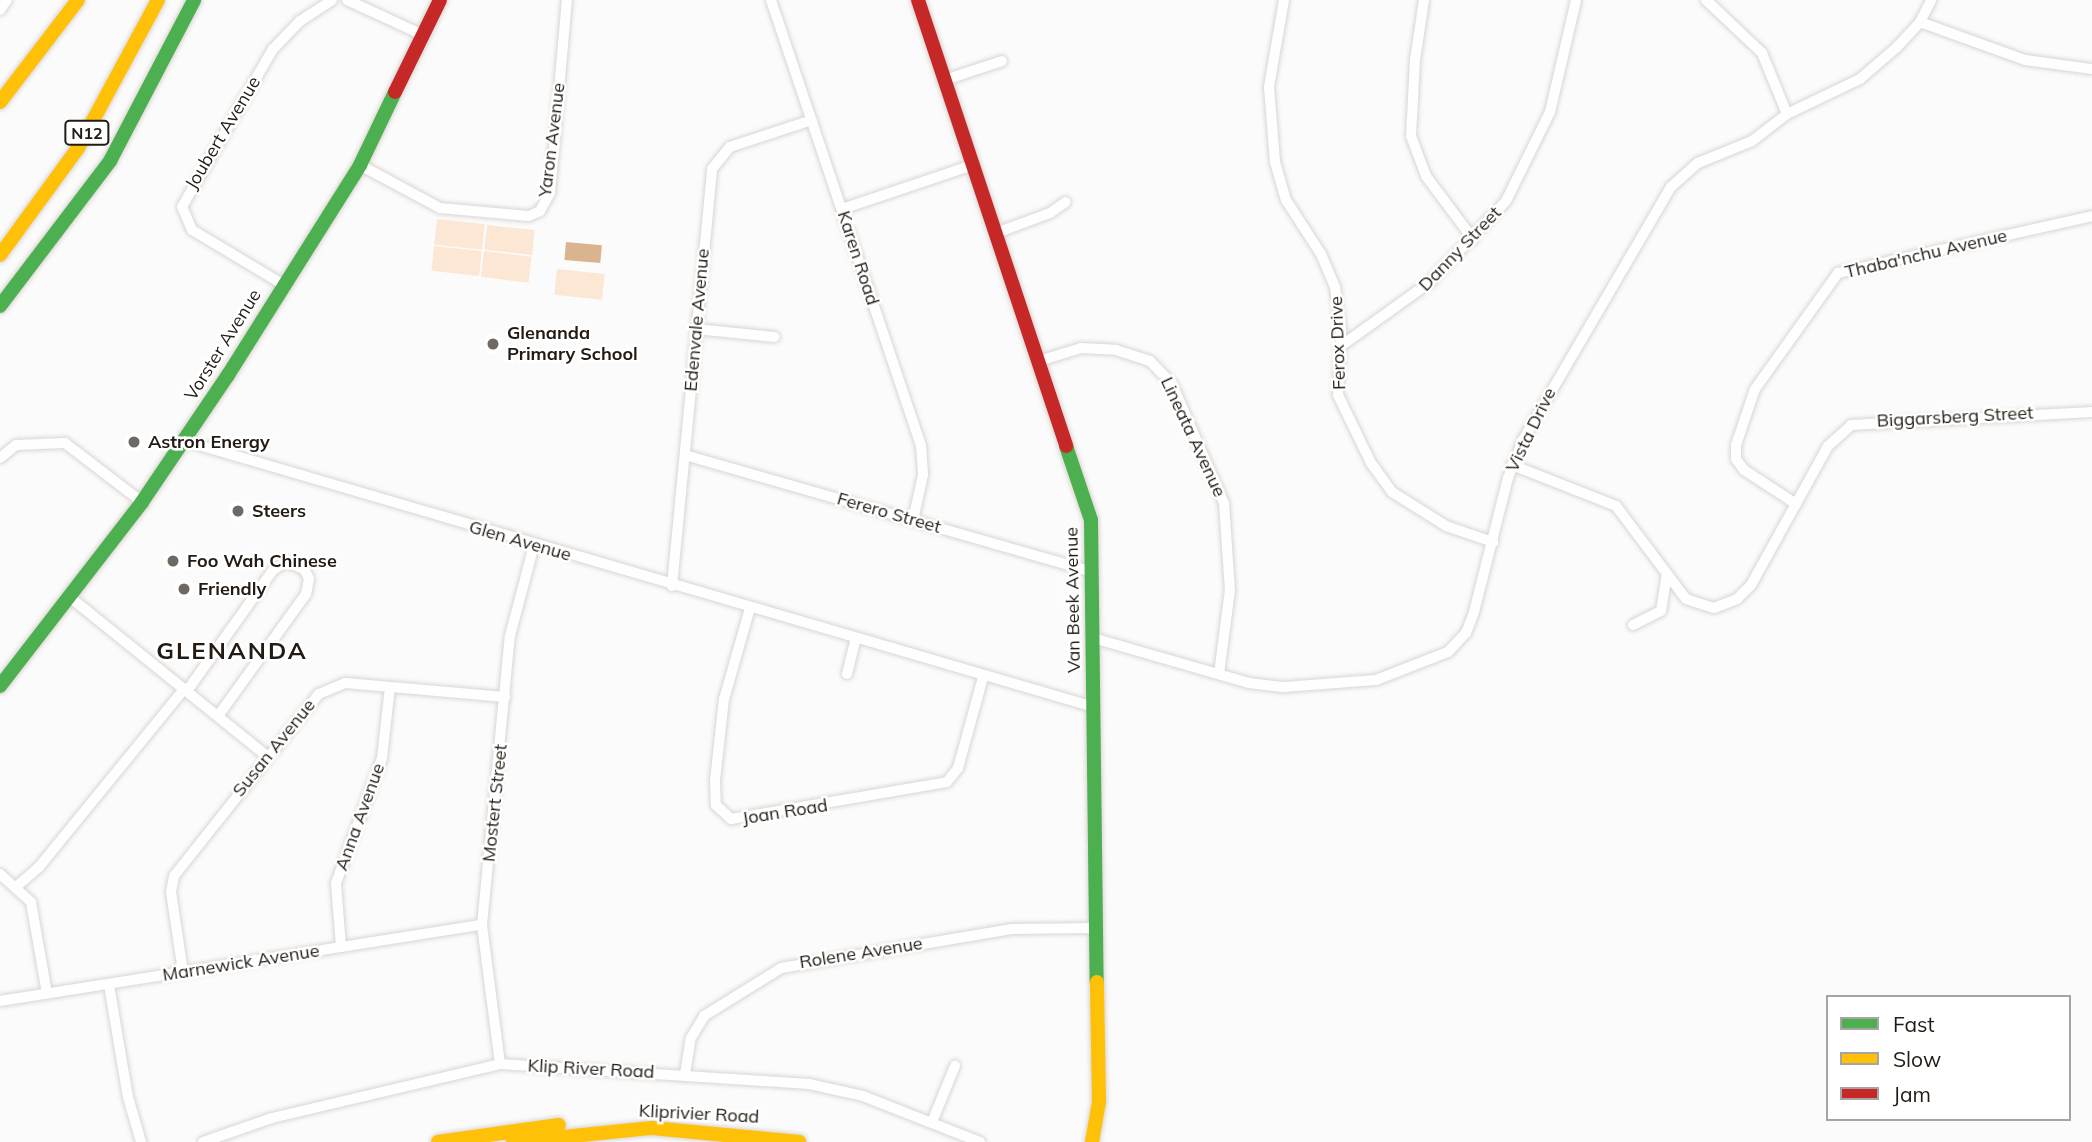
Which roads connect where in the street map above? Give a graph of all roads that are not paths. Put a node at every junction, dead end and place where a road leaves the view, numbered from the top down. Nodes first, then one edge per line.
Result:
1 (7, 0) edge
2 (72, 0) edge
3 (78, 0) edge
4 (158, 0) edge
5 (194, 0) edge
6 (305, 0) edge
7 (332, 0) edge
8 (347, 0) edge
9 (440, 0) edge
10 (566, 0) edge
11 (771, 0) edge
12 (918, 0) edge
13 (1284, 0) edge
14 (1424, 0) edge
15 (1576, 0) edge
16 (1931, 0) edge
17 (1709, 1) edge
18 (0, 10) edge
19 (312, 12) junction
20 (1920, 22) junction
21 (423, 35) junction
22 (1002, 61) dead end
23 (2092, 69) edge
24 (945, 80) junction
25 (0, 93) edge
26 (0, 102) edge
27 (1787, 114) junction
28 (812, 120) junction
29 (360, 165) junction
30 (973, 165) junction
31 (1066, 202) dead end
32 (842, 209) junction
33 (2092, 216) edge
34 (996, 233) junction
35 (1473, 239) junction
36 (0, 255) edge
37 (284, 285) junction
38 (0, 306) edge
39 (696, 329) junction
40 (775, 337) dead end
41 (1341, 346) junction
42 (1039, 360) junction
43 (2092, 412) edge
44 (185, 441) junction
45 (685, 455) junction
46 (0, 458) edge
47 (1511, 465) junction
48 (142, 502) junction
49 (1796, 504) junction
50 (913, 520) junction
51 (1493, 542) junction
52 (534, 545) junction
53 (1092, 572) junction
54 (1667, 573) junction
55 (672, 586) junction
56 (71, 598) junction
57 (750, 608) junction
58 (1633, 625) dead end
59 (1093, 638) junction
60 (856, 639) junction
61 (847, 674) dead end
62 (1219, 674) junction
63 (983, 677) junction
64 (0, 686) edge
65 (390, 687) junction
66 (186, 690) junction
67 (506, 697) junction
68 (1094, 706) junction
69 (218, 716) junction
70 (267, 756) junction
71 (0, 874) edge
72 (16, 887) junction
73 (482, 925) junction
74 (1095, 928) junction
75 (341, 947) junction
76 (183, 972) junction
77 (108, 985) junction
78 (47, 993) junction
79 (0, 1001) edge
80 (500, 1064) junction
81 (955, 1066) dead end
82 (685, 1074) junction
83 (932, 1122) junction
84 (621, 1130) junction
85 (141, 1142) edge
86 (203, 1142) edge
87 (438, 1142) edge
88 (513, 1142) edge
89 (800, 1142) edge
90 (980, 1142) edge
91 (1091, 1142) edge

1 - 18 street
2 - 25 main road
3 - 26 main road
4 - 36 main road, N12
5 - 38 main road, N12
6 - 19 street
7 - 19 street, Joubert Avenue
8 - 21 street
9 - 21 main road, Vorster Avenue
10 - 29 street, Yaron Avenue
11 - 28 street, Karen Road
12 - 24 main road, Van Beek Avenue
13 - 41 street, Ferox Drive
14 - 35 street
15 - 35 street, Danny Street
16 - 20 street, Vista Drive
17 - 27 street
19 - 37 street, Joubert Avenue
20 - 23 street
20 - 27 street, Vista Drive
21 - 29 main road, Vorster Avenue
22 - 24 street
24 - 30 main road, Van Beek Avenue
27 - 47 street, Vista Drive
28 - 32 street, Karen Road
28 - 39 street, Edenvale Avenue
29 - 37 main road, Vorster Avenue
30 - 32 street
30 - 34 main road, Van Beek Avenue
31 - 34 street
32 - 50 street, Karen Road
33 - 49 street, Thaba'nchu Avenue
34 - 42 main road, Van Beek Avenue
35 - 41 street, Danny Street
37 - 44 main road, Vorster Avenue
39 - 40 street
39 - 45 street, Edenvale Avenue
41 - 51 street, Ferox Drive
42 - 53 main road, Van Beek Avenue
42 - 62 street, Lineata Avenue
43 - 49 street, Biggarsberg Street
44 - 48 main road, Vorster Avenue
44 - 52 street, Glen Avenue
45 - 50 street, Ferero Street
45 - 55 street, Edenvale Avenue
46 - 48 street
47 - 51 street, Vista Drive
47 - 54 street
48 - 56 main road, Vorster Avenue
49 - 54 street, Biggarsberg Street
50 - 53 street, Ferero Street
51 - 62 street, Vista Drive
52 - 55 street, Glen Avenue
52 - 67 street, Mostert Street
53 - 59 main road, Van Beek Avenue
54 - 58 street
55 - 57 street, Glen Avenue
56 - 64 main road, Vorster Avenue
56 - 66 street
57 - 60 street, Glen Avenue
57 - 63 street, Joan Road
59 - 62 street, Vista Drive
59 - 68 main road, Van Beek Avenue
60 - 61 street
60 - 63 street, Glen Avenue
63 - 68 street, Glen Avenue
65 - 67 street, Susan Avenue
65 - 70 street, Susan Avenue
65 - 75 street, Anna Avenue
66 - 69 street
66 - 69 street
66 - 72 street
67 - 73 street, Mostert Street
68 - 74 main road, Van Beek Avenue
69 - 70 street
70 - 76 street, Susan Avenue
71 - 72 street
72 - 78 street
73 - 75 street, Marnewick Avenue
73 - 80 street, Mostert Street
74 - 82 street, Rolene Avenue
74 - 91 main road, Van Beek Avenue
75 - 76 street, Marnewick Avenue
76 - 77 street, Marnewick Avenue
77 - 78 street, Marnewick Avenue
77 - 85 street
78 - 79 street, Marnewick Avenue
80 - 82 street, Klip River Road
80 - 86 street, Klip River Road
81 - 83 street
82 - 83 street, Klip River Road
83 - 90 street, Klip River Road
84 - 87 main road
84 - 88 main road, Kliprivier Road
84 - 89 main road, Kliprivier Road

